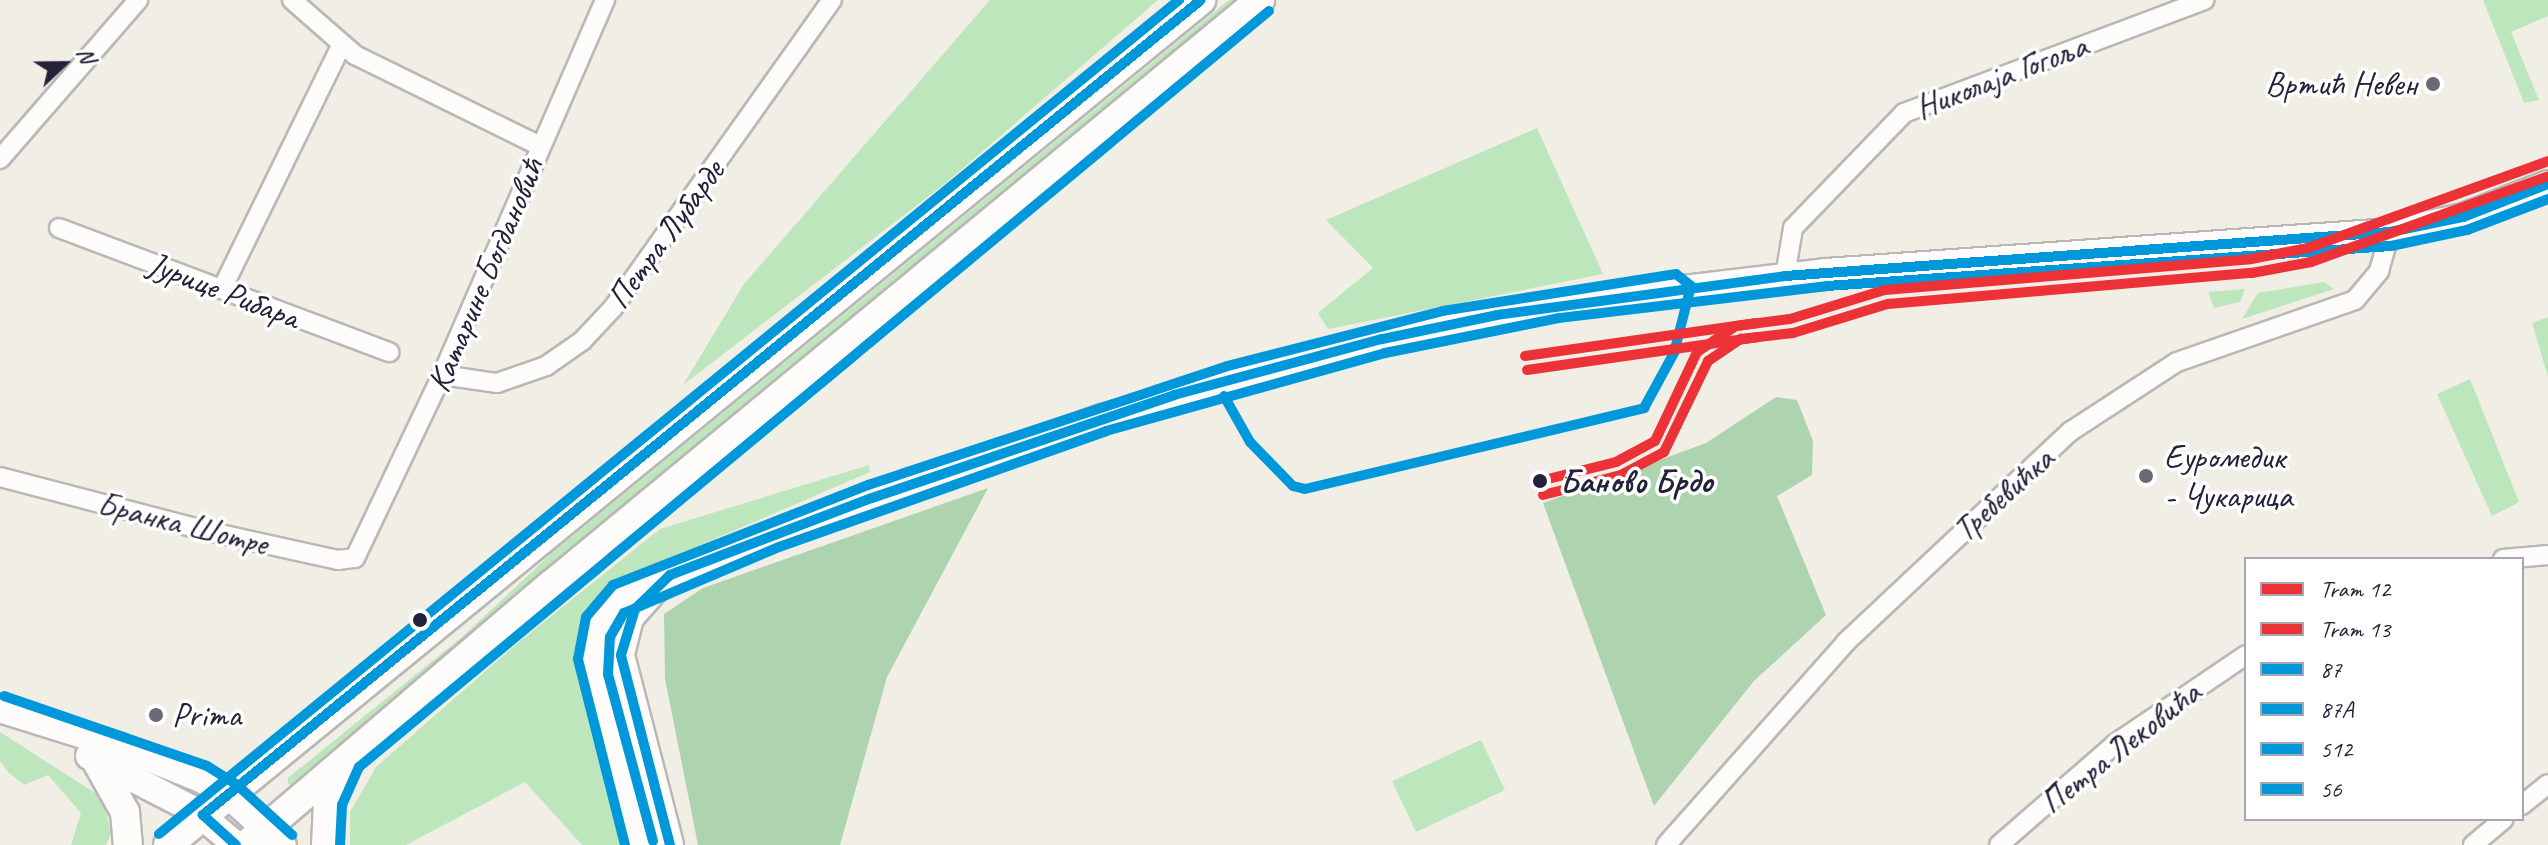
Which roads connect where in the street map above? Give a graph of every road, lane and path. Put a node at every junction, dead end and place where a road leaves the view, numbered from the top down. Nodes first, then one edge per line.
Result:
1 (138, 0) edge
2 (292, 0) edge
3 (605, 0) edge
4 (832, 0) edge
5 (1201, 0) edge
6 (1260, 0) edge
7 (2204, 0) edge
8 (341, 46) junction
9 (540, 146) junction
10 (0, 159) edge
11 (2548, 184) edge
12 (59, 228) dead end
13 (2390, 232) junction
14 (1785, 276) junction
15 (222, 289) junction
16 (389, 352) dead end
17 (442, 375) junction
18 (0, 477) edge
19 (363, 549) joint
20 (2548, 555) edge
21 (2524, 557) edge
22 (670, 575) junction
23 (2244, 656) edge
24 (0, 709) edge
25 (53, 729) junction
26 (347, 758) junction
27 (97, 762) junction
28 (2548, 784) edge
29 (228, 795) junction
30 (2524, 803) edge
31 (203, 815) junction
32 (2502, 821) edge
33 (265, 839) edge
34 (128, 845) edge
35 (168, 845) edge
36 (236, 845) edge
37 (326, 845) edge
38 (639, 845) edge
39 (670, 845) edge
40 (1666, 845) edge
41 (1999, 845) edge
42 (2473, 845) edge

1 - 10 street
2 - 8 street
3 - 9 street, Катарине Богдановић
4 - 17 street, Петра Лубарде
5 - 29 main road
6 - 26 main road
7 - 14 street, Николаја Гогоља
8 - 9 street
8 - 15 street
9 - 17 street, Катарине Богдановић
11 - 13 main road
12 - 15 street, Јурице Рибара
13 - 14 main road
13 - 40 street, Требевићка
14 - 22 main road
15 - 16 street, Јурице Рибара
17 - 19 street, Катарине Богдановић
18 - 19 street, Бранка Шотре
20 - 21 street
22 - 38 main road
22 - 39 main road
23 - 41 street, Петра Лековића
24 - 25 main road
25 - 27 main road
25 - 29 main road
26 - 33 main road
26 - 37 main road
27 - 31 main road
27 - 34 main road
28 - 30 street
29 - 31 main road
29 - 33 main road
31 - 35 main road
31 - 36 main road
32 - 42 street

